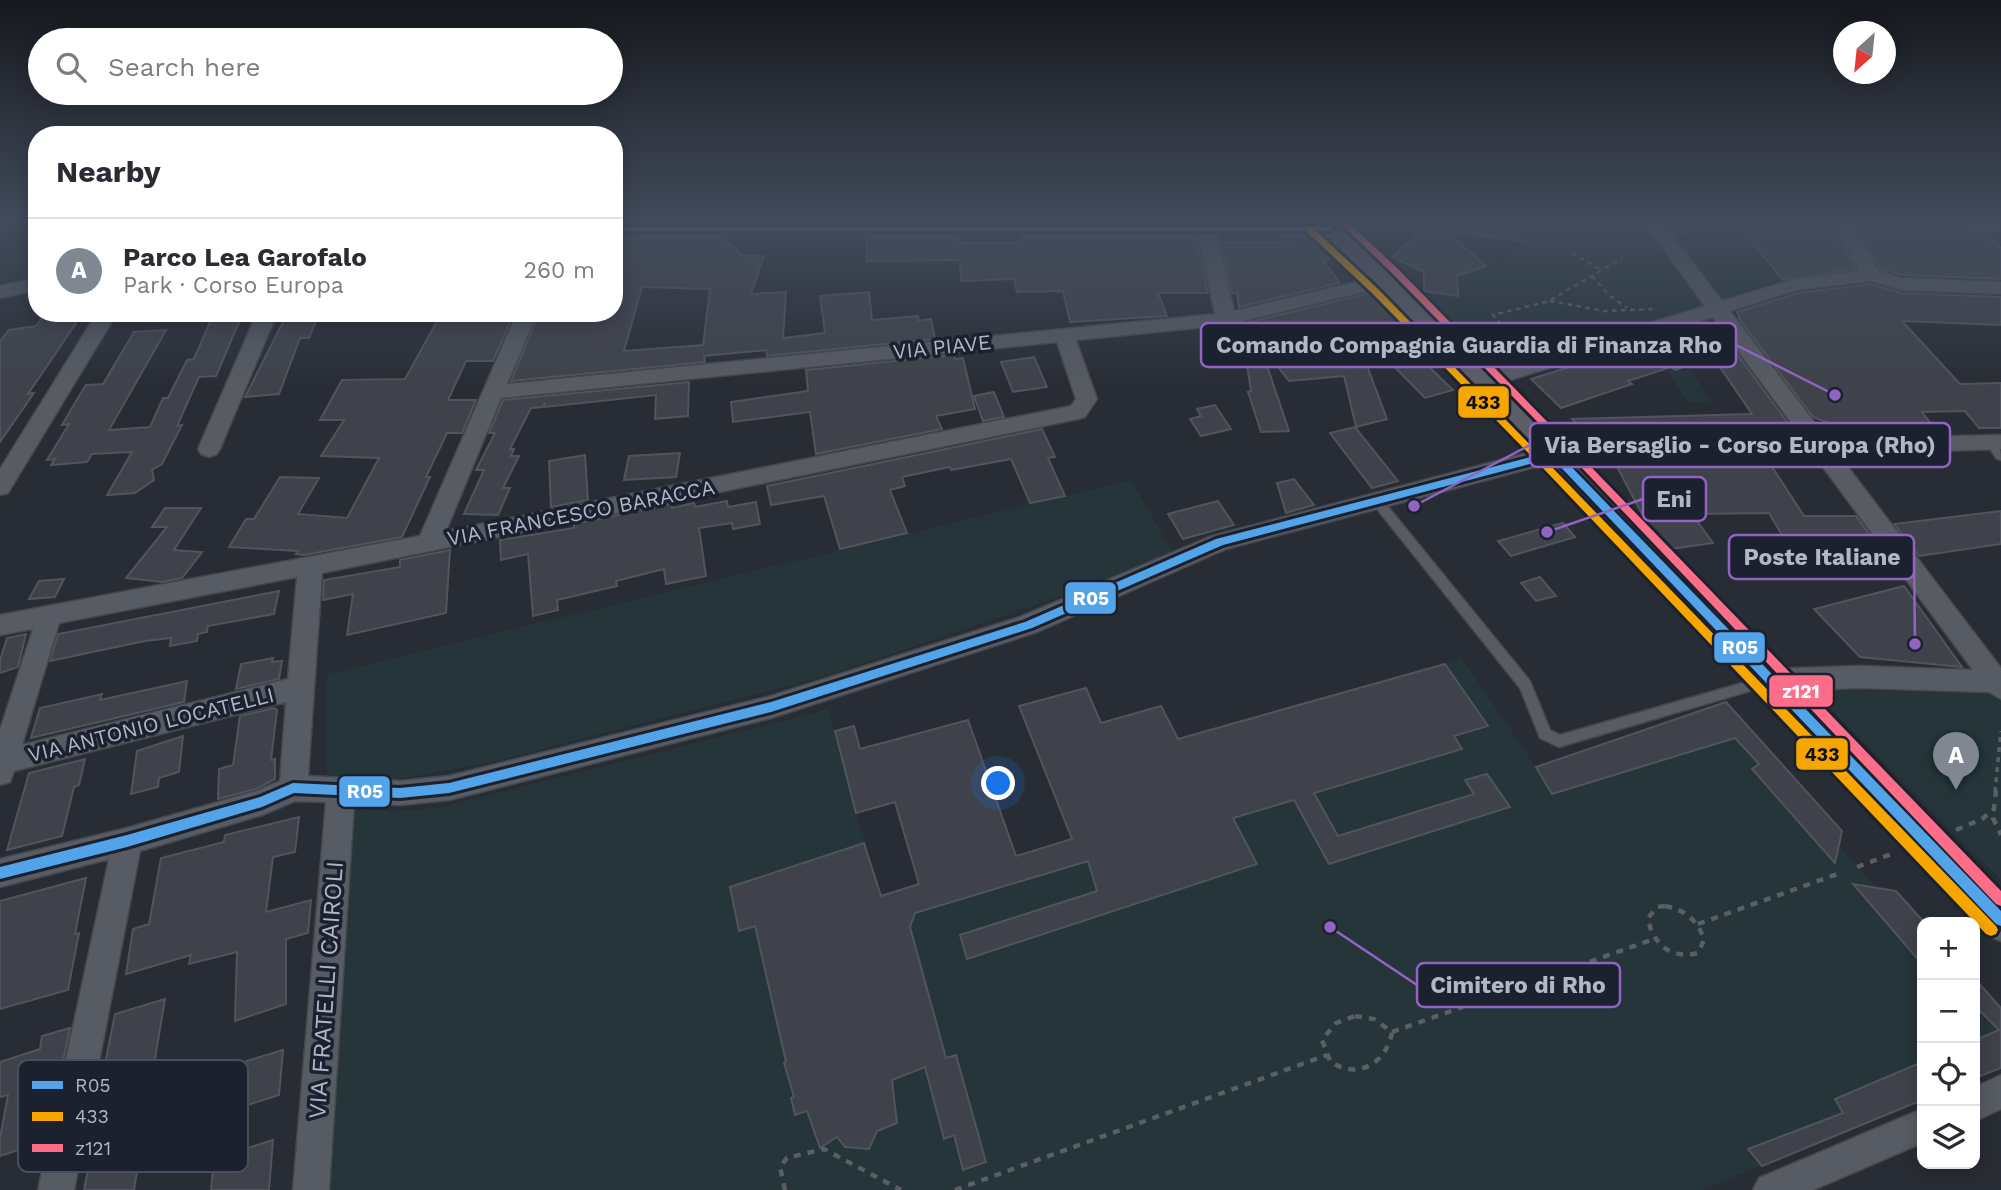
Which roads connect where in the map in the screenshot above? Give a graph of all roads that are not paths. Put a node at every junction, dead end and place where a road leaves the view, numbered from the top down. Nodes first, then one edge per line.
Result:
1 (1216, 276) edge
2 (1379, 276) edge
3 (1693, 276) edge
4 (1868, 276) edge
5 (1874, 276) edge
6 (1385, 281) junction
7 (28, 286) edge
8 (2001, 288) edge
9 (0, 292) edge
10 (1718, 308) junction
11 (1226, 318) junction
12 (101, 322) edge
13 (263, 322) edge
14 (523, 322) edge
15 (1064, 335) junction
16 (1481, 382) junction
17 (495, 392) junction
18 (1819, 445) junction
19 (1997, 447) edge
20 (209, 449) dead end
21 (1555, 454) junction
22 (0, 487) edge
23 (1377, 501) junction
24 (429, 544) junction
25 (310, 566) junction
26 (49, 617) junction
27 (0, 625) edge
28 (1770, 680) junction
29 (1999, 684) edge
30 (301, 687) junction
31 (1, 766) edge
32 (293, 788) junction
33 (341, 790) junction
34 (127, 841) junction
35 (0, 873) edge
36 (2001, 920) edge
37 (82, 1060) edge
38 (2001, 1092) edge
39 (1980, 1102) edge
40 (1917, 1128) edge
41 (60, 1172) edge
42 (56, 1190) edge
43 (311, 1190) edge
44 (1771, 1190) edge

1 - 11 street
2 - 6 main road
3 - 10 street
4 - 10 street
5 - 8 street
6 - 11 street, VIA PIAVE
6 - 16 main road
7 - 9 street
10 - 16 street
10 - 18 street
11 - 15 street, VIA PIAVE
12 - 22 street
13 - 20 street
14 - 17 street
15 - 17 street, VIA PIAVE
15 - 24 street, VIA FRANCESCO BARACCA
16 - 21 main road
17 - 24 street
18 - 19 street
18 - 21 street
18 - 29 street
21 - 23 street
21 - 28 main road
23 - 28 lane
23 - 33 street
24 - 25 street, VIA FRANCESCO BARACCA
25 - 26 street, VIA FRANCESCO BARACCA
25 - 30 street
26 - 27 street, VIA FRANCESCO BARACCA
26 - 31 street
28 - 29 street
28 - 36 main road
30 - 31 street, VIA ANTONIO LOCATELLI
30 - 32 street
32 - 33 street
32 - 34 street
33 - 43 street, VIA FRATELLI CAIROLI
34 - 35 street
34 - 37 street
38 - 39 street
40 - 44 street
41 - 42 street

